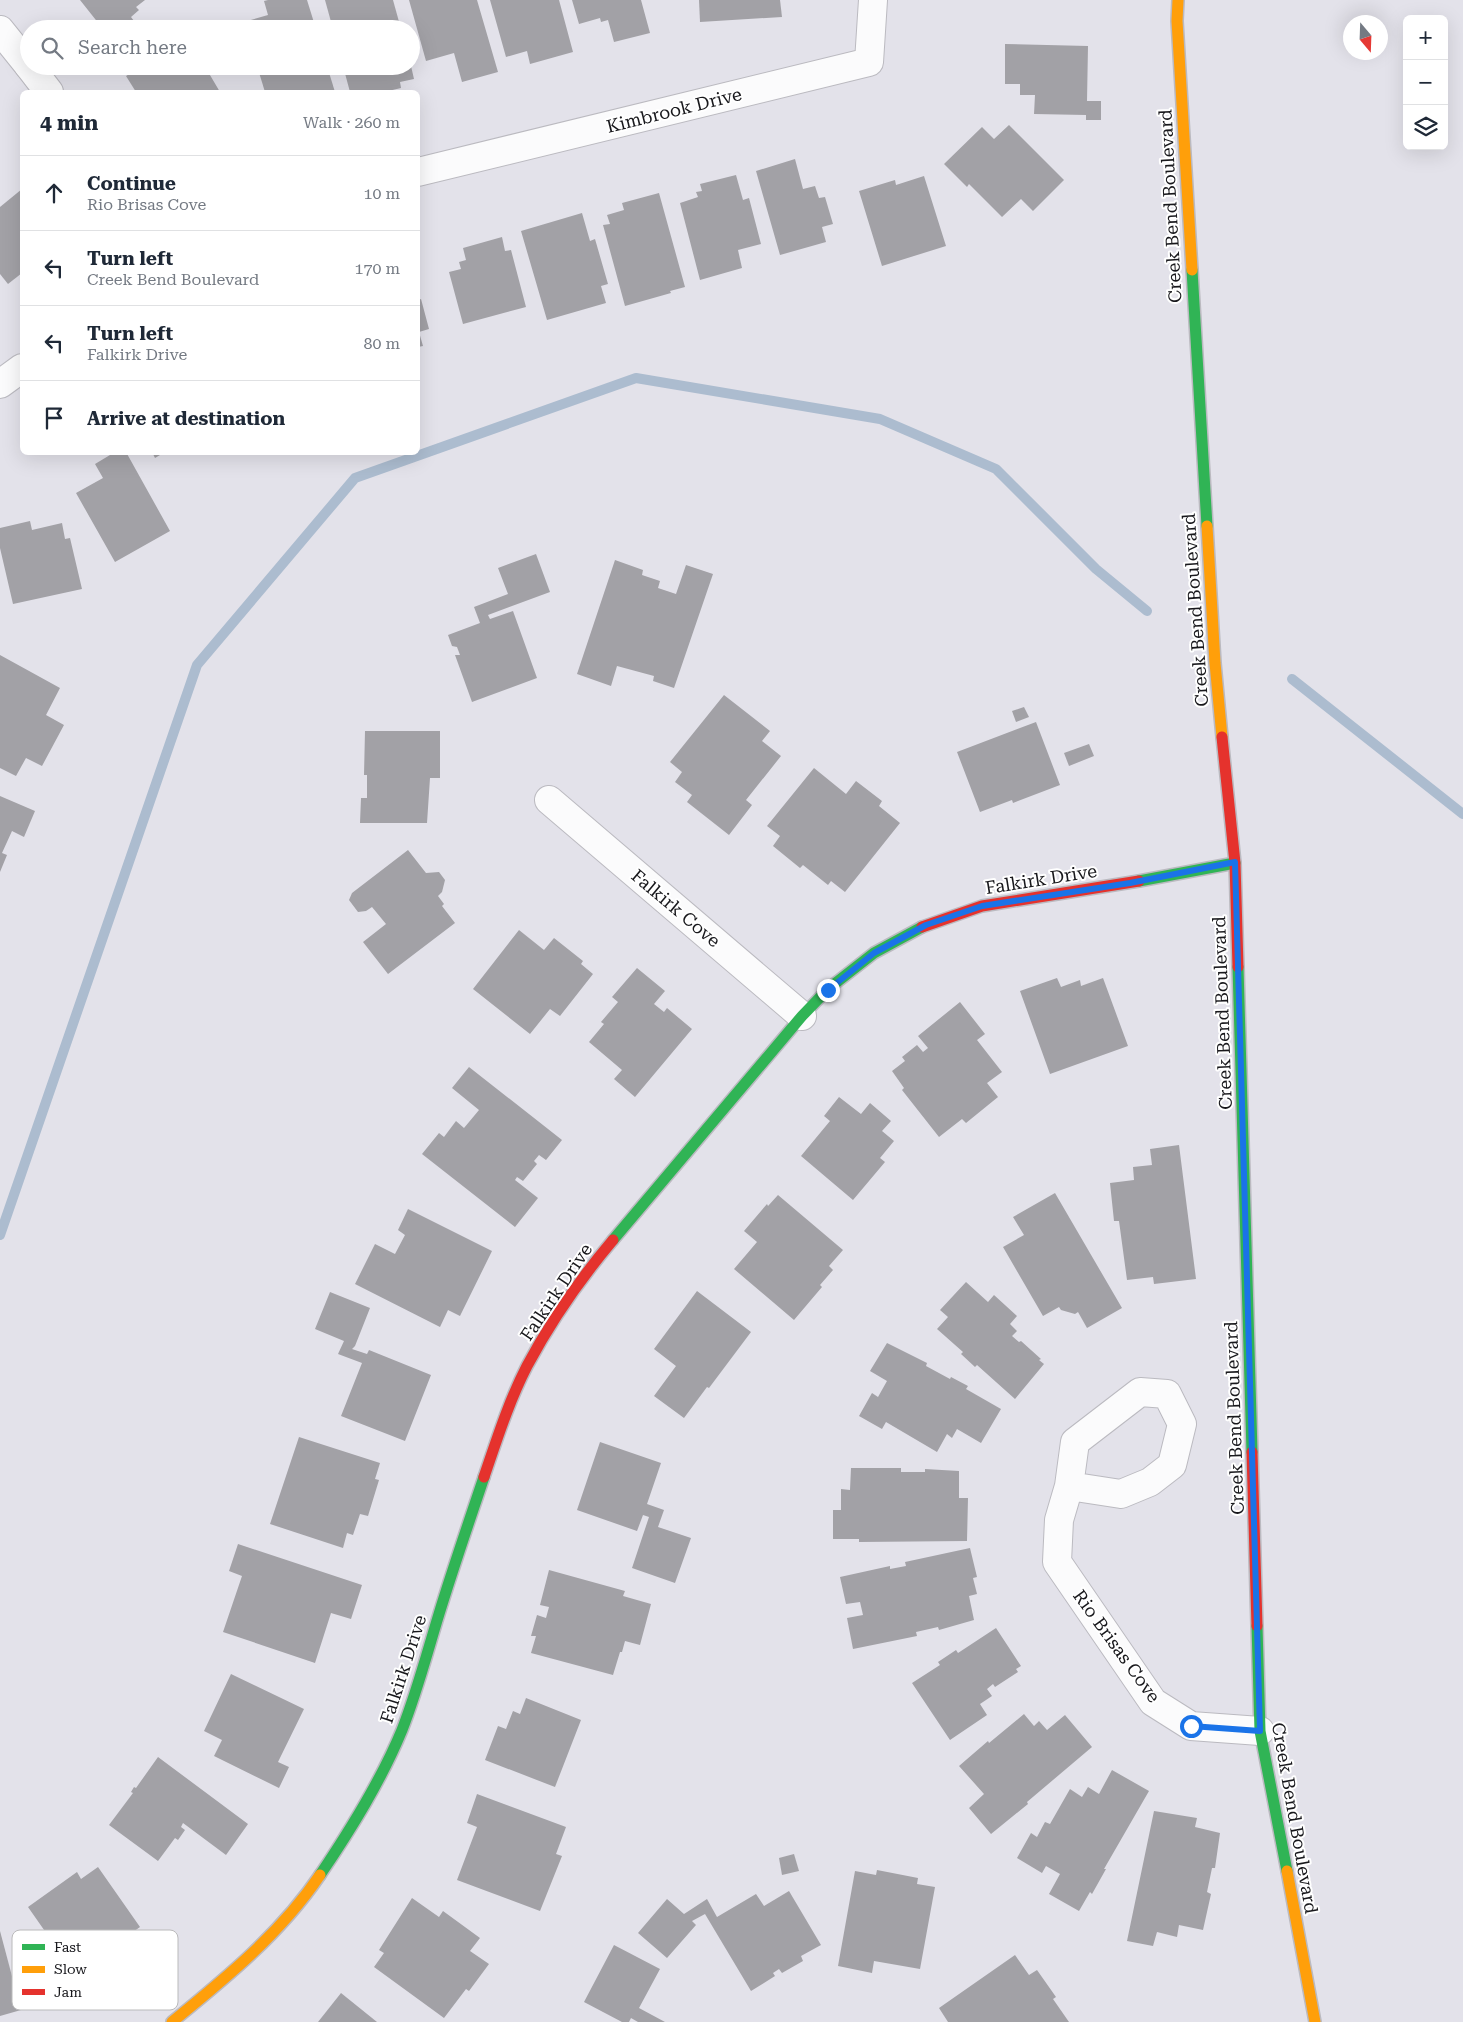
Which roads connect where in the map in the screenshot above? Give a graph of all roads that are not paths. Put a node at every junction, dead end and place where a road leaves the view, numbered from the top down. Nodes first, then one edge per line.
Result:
1 (873, 0) edge
2 (1178, 0) edge
3 (0, 30) edge
4 (20, 55) edge
5 (36, 75) edge
6 (47, 90) edge
7 (420, 172) edge
8 (20, 369) edge
9 (0, 384) edge
10 (549, 800) dead end
11 (1235, 862) junction
12 (802, 1016) junction
13 (1068, 1486) dead end
14 (1260, 1731) junction
15 (172, 2022) edge
16 (1315, 2022) edge

1 - 7 street, Kimbrook Drive
2 - 11 street, Creek Bend Boulevard
3 - 4 street
5 - 6 street
8 - 9 street
10 - 12 street, Falkirk Cove
11 - 12 street, Falkirk Drive
11 - 14 street, Creek Bend Boulevard
12 - 15 street, Falkirk Drive
13 - 14 street, Rio Brisas Cove
14 - 16 street, Creek Bend Boulevard

